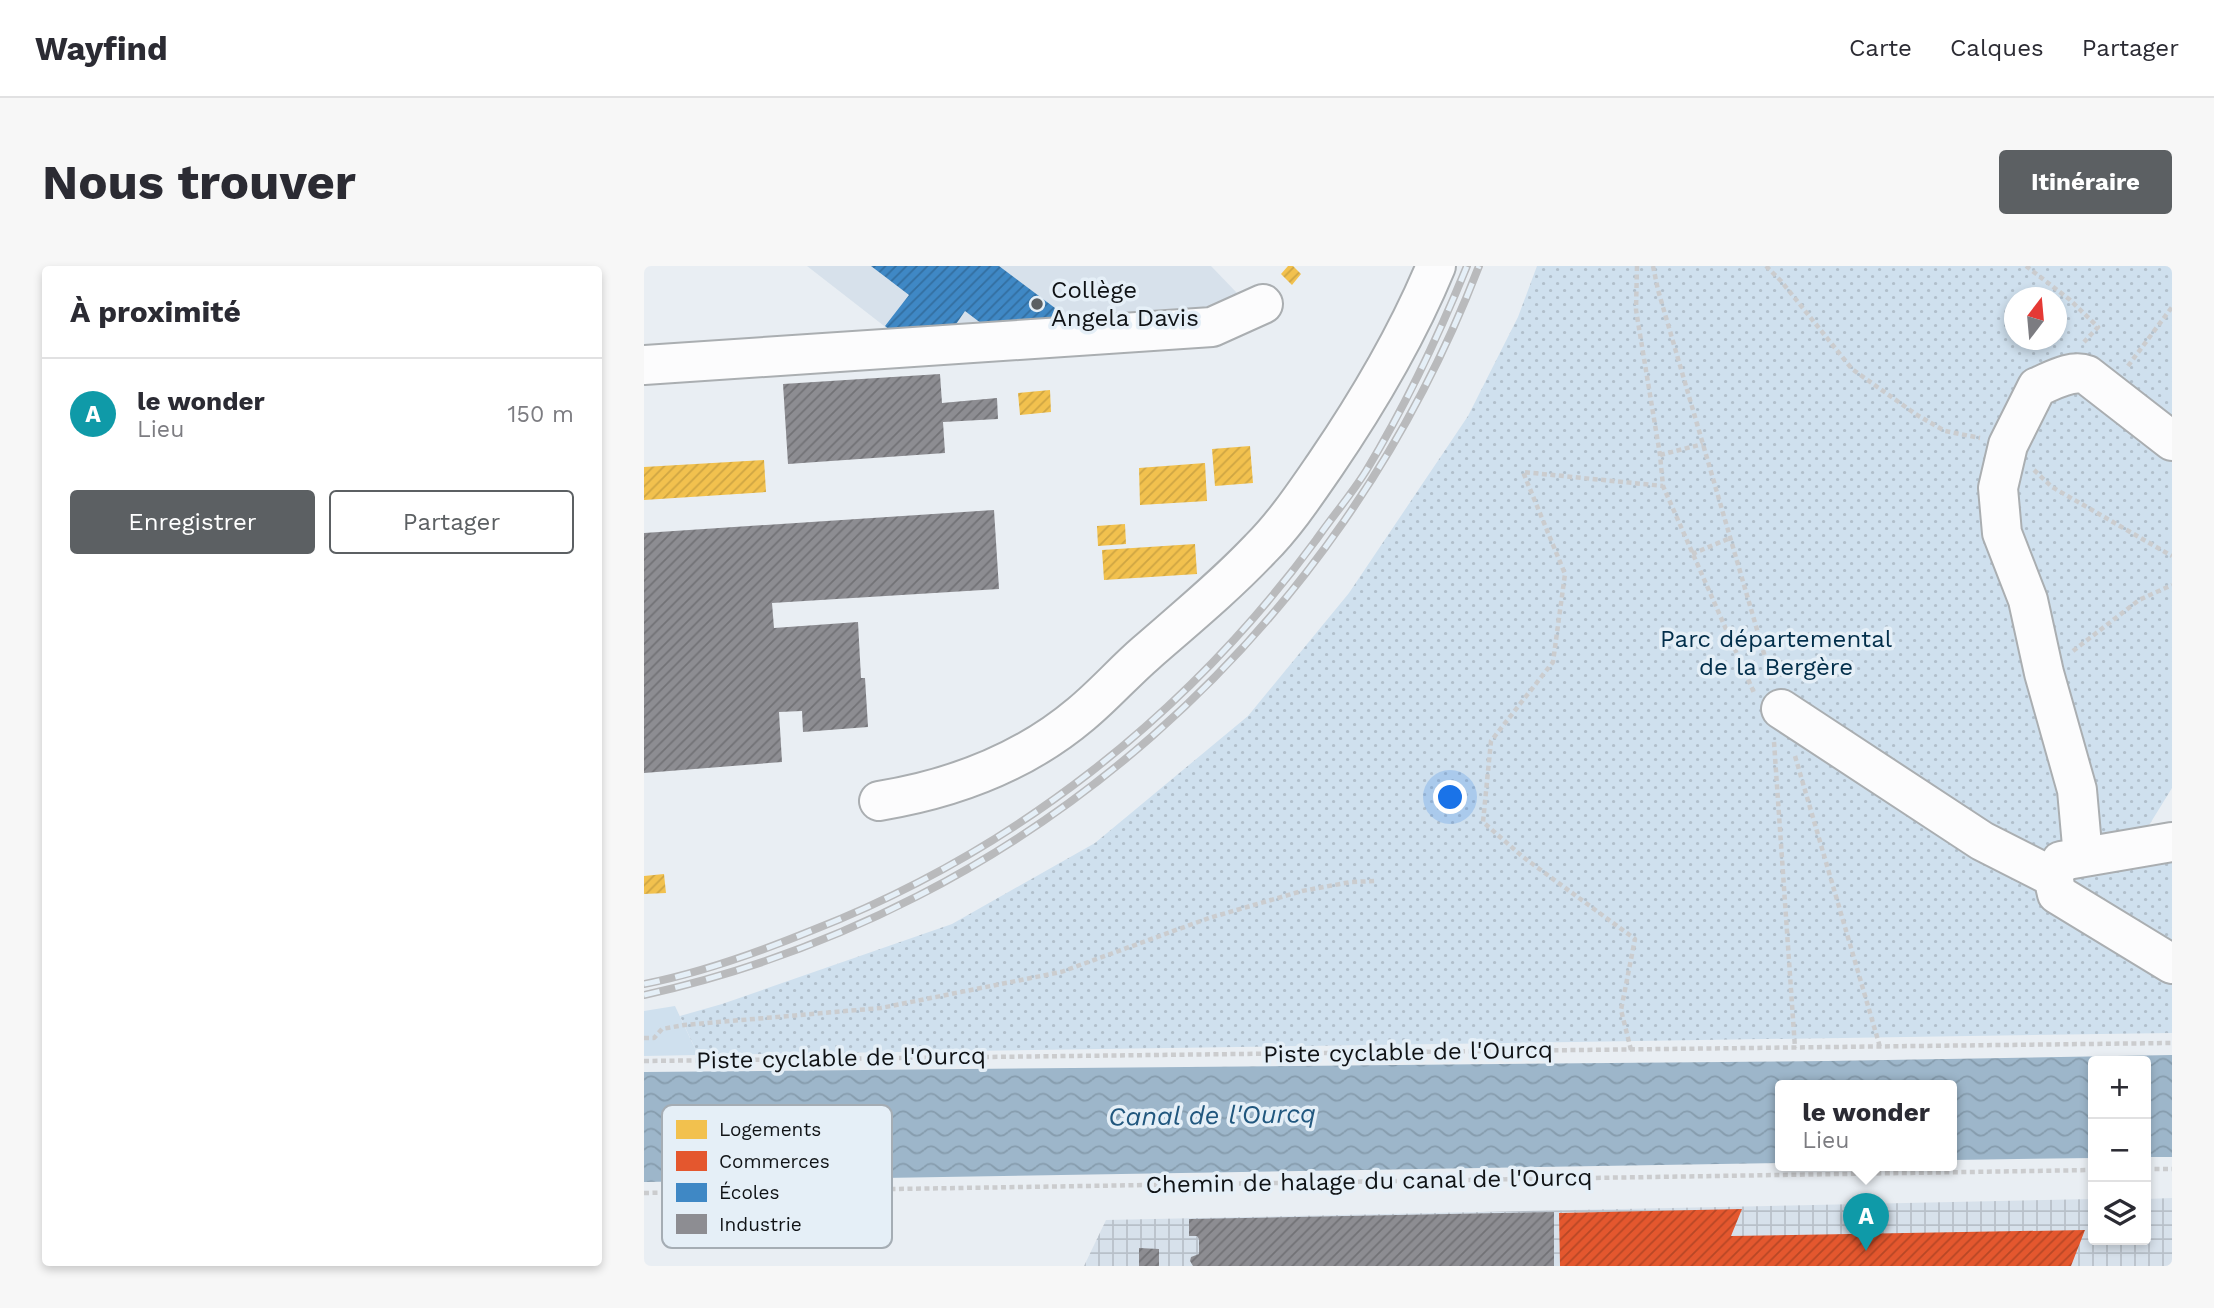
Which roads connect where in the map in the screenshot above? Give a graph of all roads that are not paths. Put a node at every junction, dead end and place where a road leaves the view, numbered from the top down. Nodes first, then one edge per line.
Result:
1 (1436, 266) edge
2 (1263, 304) dead end
3 (644, 365) edge
4 (2172, 441) edge
5 (1771, 717) road end
6 (879, 801) dead end
7 (2155, 848) edge
8 (2068, 867) junction
9 (2172, 964) edge

1 - 6 street
2 - 3 street
4 - 8 street
5 - 8 street
7 - 8 street
8 - 9 street

